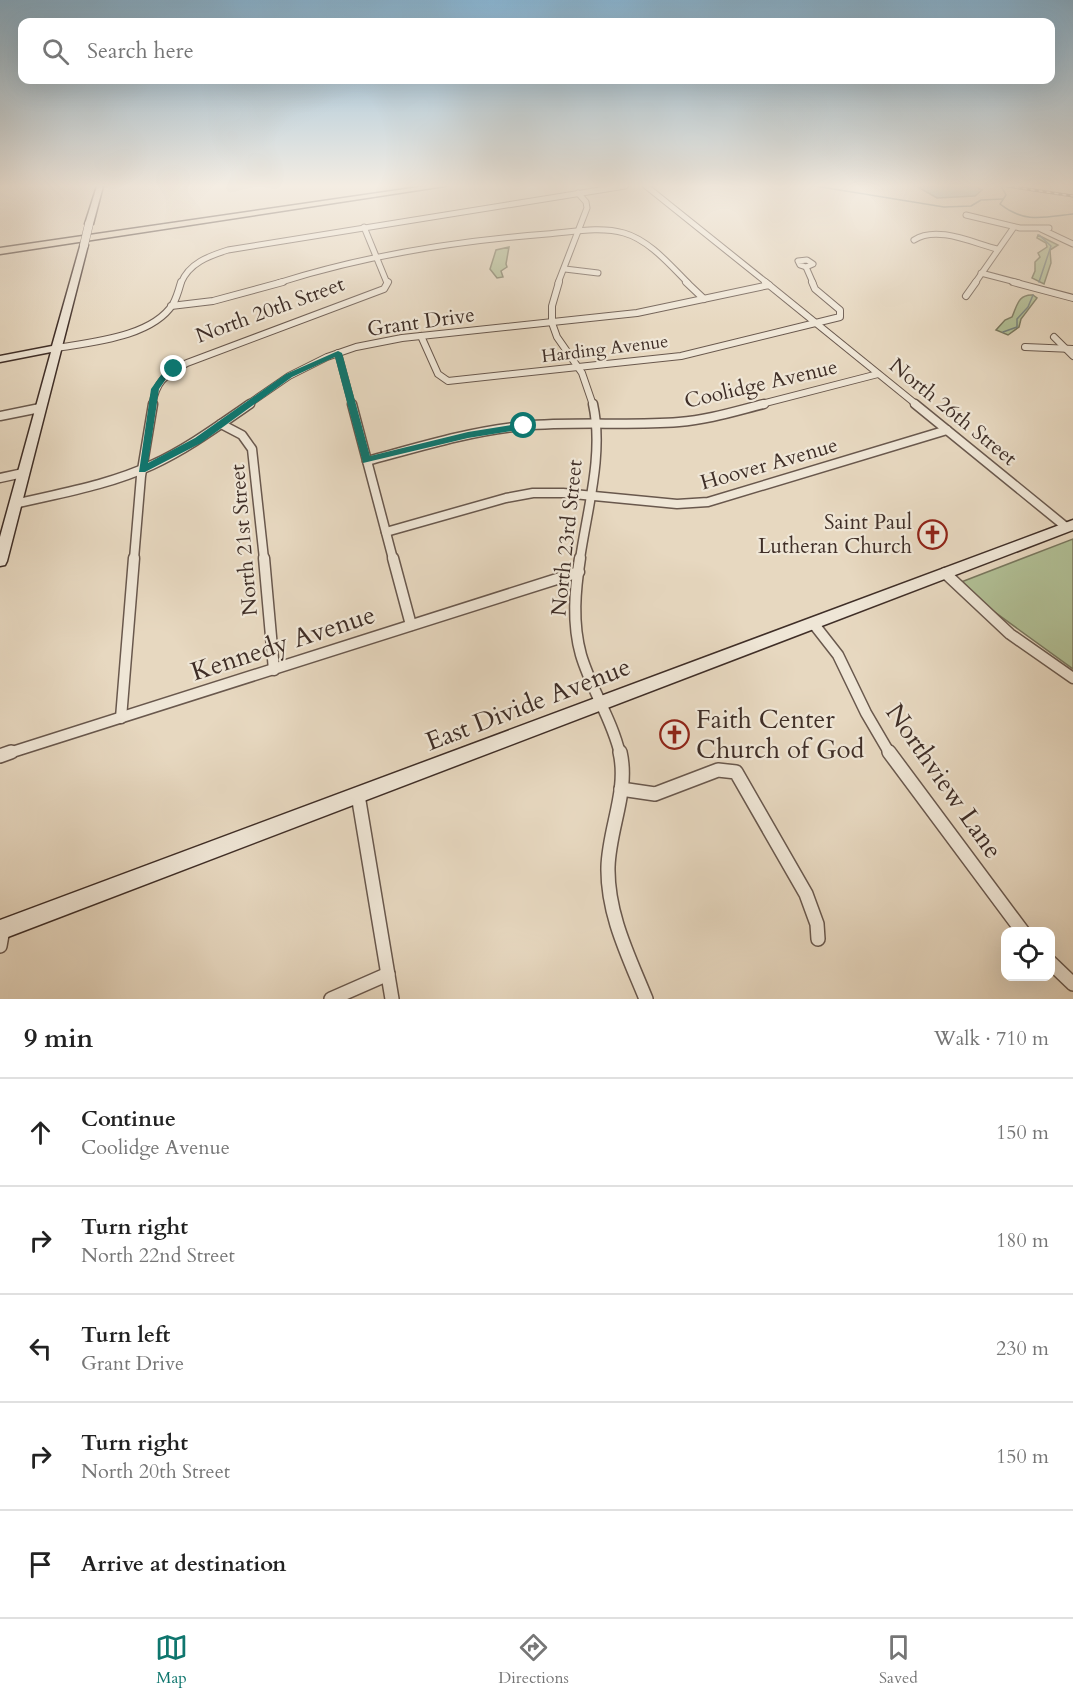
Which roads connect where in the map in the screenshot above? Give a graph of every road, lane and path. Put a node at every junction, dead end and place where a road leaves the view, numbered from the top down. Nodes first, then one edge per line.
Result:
1 (579, 232) edge
2 (72, 233) edge
3 (87, 233) edge
4 (125, 233) edge
5 (329, 233) edge
6 (366, 233) edge
7 (571, 233) edge
8 (621, 233) edge
9 (704, 233) edge
10 (1010, 233) edge
11 (1049, 233) edge
12 (914, 240) dead end
13 (0, 243) edge
14 (1073, 244) edge
15 (997, 249) junction
16 (0, 251) edge
17 (377, 258) junction
18 (806, 267) dead end
19 (565, 269) junction
20 (598, 273) dead end
21 (981, 273) junction
22 (769, 285) junction
23 (966, 296) dead end
24 (1073, 298) edge
25 (704, 299) junction
26 (171, 306) junction
27 (552, 322) junction
28 (816, 324) junction
29 (421, 336) junction
30 (1054, 337) dead end
31 (1025, 347) dead end
32 (57, 348) junction
33 (1069, 349) edge
34 (338, 353) junction
35 (1073, 356) edge
36 (0, 358) edge
37 (578, 368) junction
38 (878, 374) junction
39 (40, 408) junction
40 (0, 416) edge
41 (221, 424) junction
42 (596, 424) junction
43 (947, 430) junction
44 (367, 460) junction
45 (142, 470) junction
46 (23, 473) junction
47 (0, 478) edge
48 (590, 496) junction
49 (15, 504) junction
50 (1070, 526) edge
51 (386, 532) junction
52 (1, 554) edge
53 (579, 572) junction
54 (945, 573) junction
55 (813, 623) junction
56 (411, 625) junction
57 (274, 670) junction
58 (1073, 678) edge
59 (601, 704) junction
60 (121, 718) junction
61 (0, 756) edge
62 (621, 789) junction
63 (358, 795) junction
64 (1019, 927) edge
65 (1, 930) edge
66 (818, 939) dead end
67 (0, 946) edge
68 (1055, 967) edge
69 (388, 974) junction
70 (1073, 984) edge
71 (331, 999) edge
72 (393, 999) edge
73 (646, 999) edge

1 - 19 street
2 - 13 highway
3 - 32 street, bridge
4 - 16 highway
5 - 26 street
6 - 17 street, North 20th Street
7 - 17 street
8 - 25 street
9 - 22 street
10 - 15 street
11 - 14 street
12 - 15 street
15 - 21 street
17 - 26 street
17 - 45 street, North 20th Street
18 - 28 street, Harding Avenue
19 - 20 street
19 - 27 street
21 - 23 street
21 - 24 street
22 - 25 street, Grant Drive
22 - 28 street
25 - 27 street, Grant Drive
26 - 32 street
27 - 29 street, Grant Drive
27 - 37 street, North 23rd Street
28 - 37 street, Harding Avenue
28 - 38 street, North 26th Street
29 - 34 street, Grant Drive
29 - 37 street, Harding Avenue
30 - 33 street
31 - 33 street
32 - 36 street
32 - 39 street
33 - 35 street
34 - 41 street, Grant Drive
34 - 44 street
37 - 42 street, North 23rd Street
38 - 42 street, Coolidge Avenue
38 - 43 street, North 26th Street
39 - 40 street
39 - 46 street
41 - 45 street, Grant Drive
41 - 57 street, North 21st Street
42 - 44 street, Coolidge Avenue
42 - 48 street, North 23rd Street
43 - 48 street, Hoover Avenue
43 - 50 street, North 26th Street
44 - 51 street
45 - 49 street, Grant Drive
45 - 60 street, North 20th Street
46 - 47 street
46 - 49 street
48 - 51 street, Hoover Avenue
48 - 53 street, North 23rd Street
49 - 52 street
50 - 54 street, East Divide Avenue
51 - 56 street
53 - 56 street, Kennedy Avenue
53 - 59 street, North 23rd Street
54 - 55 street, East Divide Avenue
54 - 58 street
55 - 59 street, East Divide Avenue
55 - 64 street, Northview Lane
56 - 57 street, Kennedy Avenue
57 - 60 street, Kennedy Avenue
59 - 62 street, North 23rd Street
59 - 63 street, East Divide Avenue
60 - 61 street, Kennedy Avenue
62 - 66 street
62 - 73 street, North 23rd Street
63 - 65 street, East Divide Avenue
63 - 69 street
65 - 67 street
68 - 70 street
69 - 71 street
69 - 72 street

